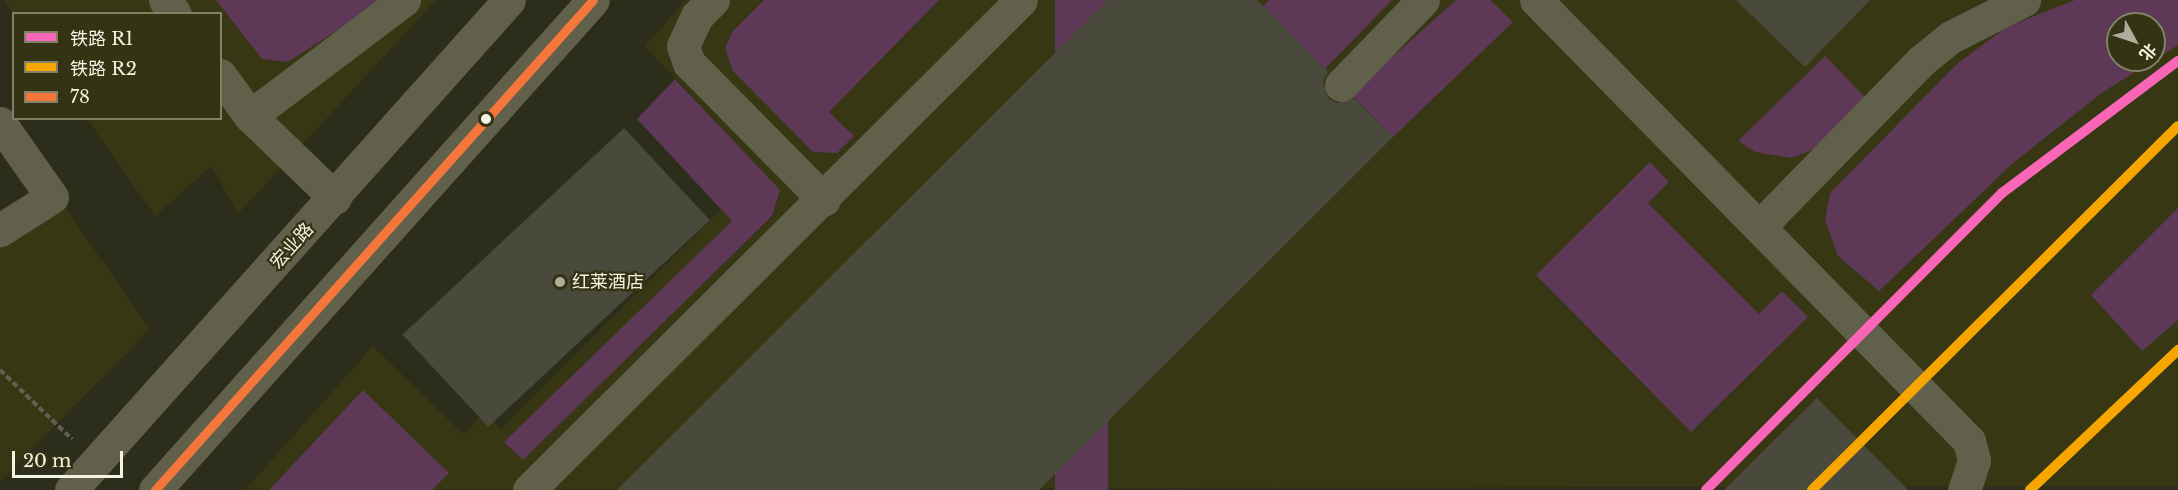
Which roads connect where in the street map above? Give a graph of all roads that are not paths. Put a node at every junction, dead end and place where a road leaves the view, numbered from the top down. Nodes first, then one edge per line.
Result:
1 (404, 0) edge
2 (509, 0) edge
3 (593, 0) edge
4 (713, 0) edge
5 (1021, 0) edge
6 (1423, 0) edge
7 (1536, 0) edge
8 (2024, 0) edge
9 (222, 78) edge
10 (1341, 85) dead end
11 (250, 116) junction
12 (0, 123) edge
13 (335, 198) junction
14 (824, 200) junction
15 (1761, 225) junction
16 (0, 230) edge
17 (71, 490) edge
18 (154, 490) edge
19 (529, 490) edge
20 (1964, 490) edge

1 - 11 street
2 - 13 street, 宏业路
3 - 18 street
4 - 14 street
5 - 14 street
6 - 10 street
7 - 15 street
8 - 15 street
9 - 11 street
11 - 13 street
12 - 16 street
13 - 17 street, 宏业路
14 - 19 street
15 - 20 street

